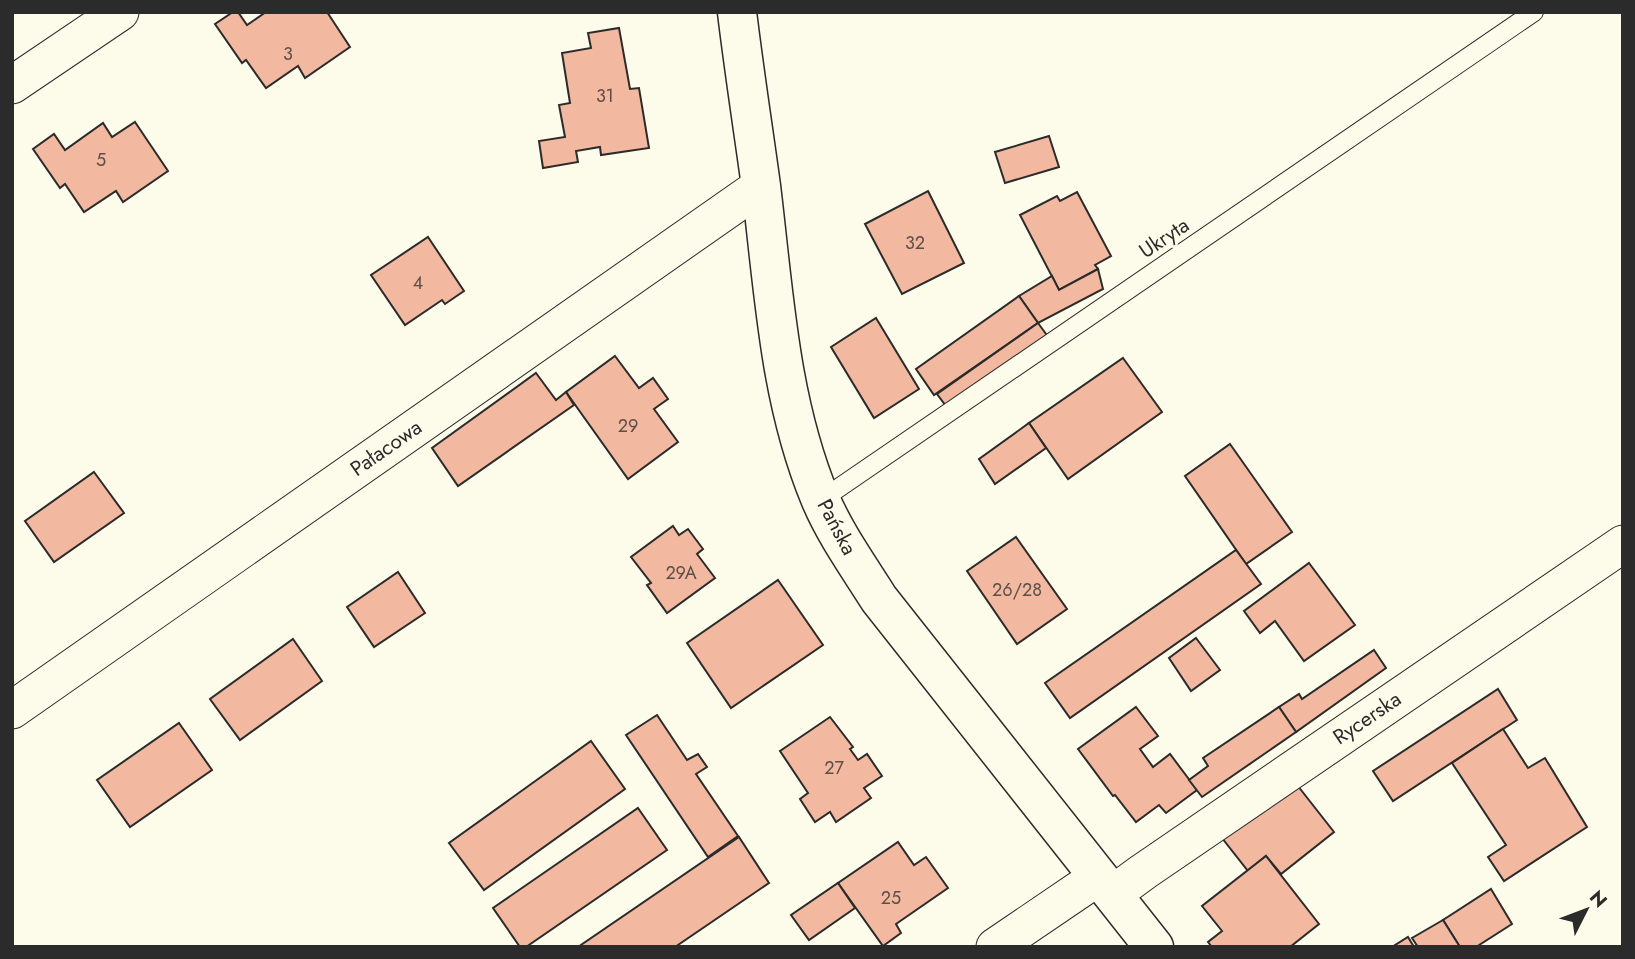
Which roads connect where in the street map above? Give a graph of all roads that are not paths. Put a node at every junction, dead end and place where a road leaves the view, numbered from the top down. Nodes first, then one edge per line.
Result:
1 (120, 12) edge
2 (737, 12) edge
3 (1534, 12) edge
4 (12, 85) edge
5 (761, 186) junction
6 (821, 500) junction
7 (1623, 544) edge
8 (12, 710) edge
9 (1105, 886) junction
10 (995, 947) edge
11 (1154, 947) edge

1 - 4 street
2 - 5 street, Pańska
3 - 6 lane, Ukryta
5 - 6 street, Pańska
5 - 8 street, Pałacowa
6 - 9 street, Pańska
7 - 9 street, Rycerska
9 - 10 street, Rycerska
9 - 11 street, Pańska

